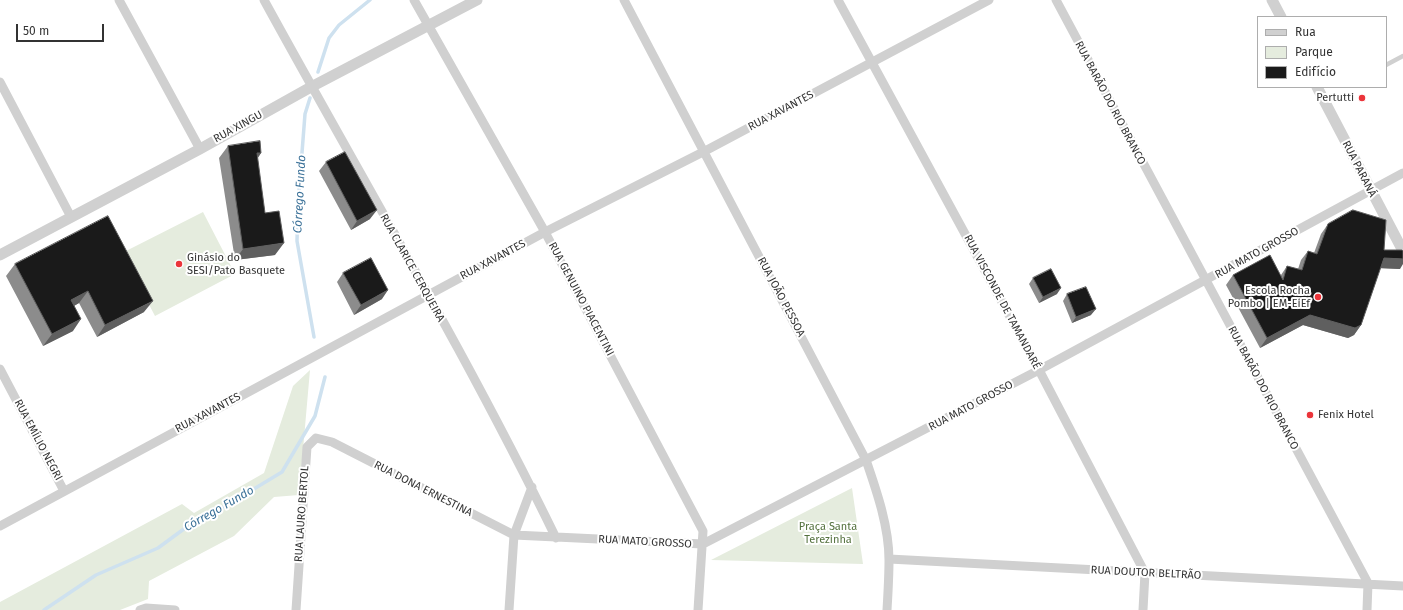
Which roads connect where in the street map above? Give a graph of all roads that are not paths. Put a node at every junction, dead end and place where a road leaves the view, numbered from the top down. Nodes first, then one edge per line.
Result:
1 (119, 0) edge
2 (264, 0) edge
3 (414, 0) edge
4 (477, 0) edge
5 (624, 0) edge
6 (838, 0) edge
7 (989, 0) edge
8 (1056, 0) edge
9 (1272, 0) edge
10 (1280, 16) edge
11 (427, 26) junction
12 (1403, 56) edge
13 (872, 63) junction
14 (1387, 64) edge
15 (0, 82) edge
16 (311, 87) junction
17 (1318, 88) edge
18 (200, 149) junction
19 (705, 152) junction
20 (1403, 173) edge
21 (1370, 191) junction
22 (71, 217) junction
23 (545, 232) junction
24 (1403, 251) edge
25 (0, 255) edge
26 (1205, 281) junction
27 (428, 295) junction
28 (0, 368) edge
29 (1039, 370) junction
30 (332, 442) joint
31 (866, 460) junction
32 (532, 487) junction
33 (64, 490) junction
34 (0, 526) edge
35 (514, 535) junction
36 (556, 538) junction
37 (703, 544) junction
38 (890, 559) junction
39 (1145, 573) junction
40 (1368, 584) junction
41 (1403, 586) edge
42 (140, 610) edge
43 (175, 610) edge
44 (296, 610) edge
45 (510, 610) edge
46 (698, 610) edge
47 (887, 610) edge
48 (1143, 610) edge
49 (1367, 610) edge

1 - 18 street
2 - 16 street, RUA CLARICE CERQUEIRA
3 - 11 street, RUA GENUINO PIACENTINI
4 - 11 street, RUA XINGU
5 - 19 street, RUA JOÃO PESSOA
6 - 13 street, RUA VISCONDE DE TAMANDARÉ
7 - 13 street, RUA XAVANTES
8 - 26 street, RUA BARÃO DO RIO BRANCO
9 - 10 street
11 - 16 street, RUA XINGU
11 - 23 street, RUA GENUINO PIACENTINI
12 - 14 lane
13 - 19 street, RUA XAVANTES
13 - 29 street, RUA VISCONDE DE TAMANDARÉ
15 - 22 street
16 - 18 street, RUA XINGU
16 - 27 street, RUA CLARICE CERQUEIRA
17 - 21 street, RUA PARANÁ
18 - 22 street, RUA XINGU
19 - 23 street, RUA XAVANTES
19 - 31 street, RUA JOÃO PESSOA
20 - 21 street, RUA MATO GROSSO
21 - 24 street, RUA PARANÁ
21 - 26 street, RUA MATO GROSSO
22 - 25 street, RUA XINGU
23 - 27 street, RUA XAVANTES
23 - 37 street, RUA GENUINO PIACENTINI
26 - 29 street, RUA MATO GROSSO
26 - 40 street, RUA BARÃO DO RIO BRANCO
27 - 32 street, RUA CLARICE CERQUEIRA
27 - 33 street, RUA XAVANTES
28 - 33 street, RUA EMÍLIO NEGRI
29 - 31 street, RUA MATO GROSSO
29 - 39 street, RUA VISCONDE DE TAMANDARÉ
30 - 35 street, RUA DONA ERNESTINA
30 - 44 street, RUA LAURO BERTOL
31 - 37 street, RUA MATO GROSSO
31 - 38 street, RUA JOÃO PESSOA
32 - 35 street
32 - 36 street, RUA CLARICE CERQUEIRA
33 - 34 street, RUA XAVANTES
35 - 36 street, RUA MATO GROSSO
35 - 45 street
36 - 37 street, RUA MATO GROSSO
37 - 46 street, RUA GENUINO PIACENTINI
38 - 39 street, RUA DOUTOR BELTRÃO
38 - 47 street, RUA JOÃO PESSOA
39 - 40 street, RUA DOUTOR BELTRÃO
39 - 48 street
40 - 41 street, RUA DOUTOR BELTRÃO
40 - 49 street
42 - 43 street

